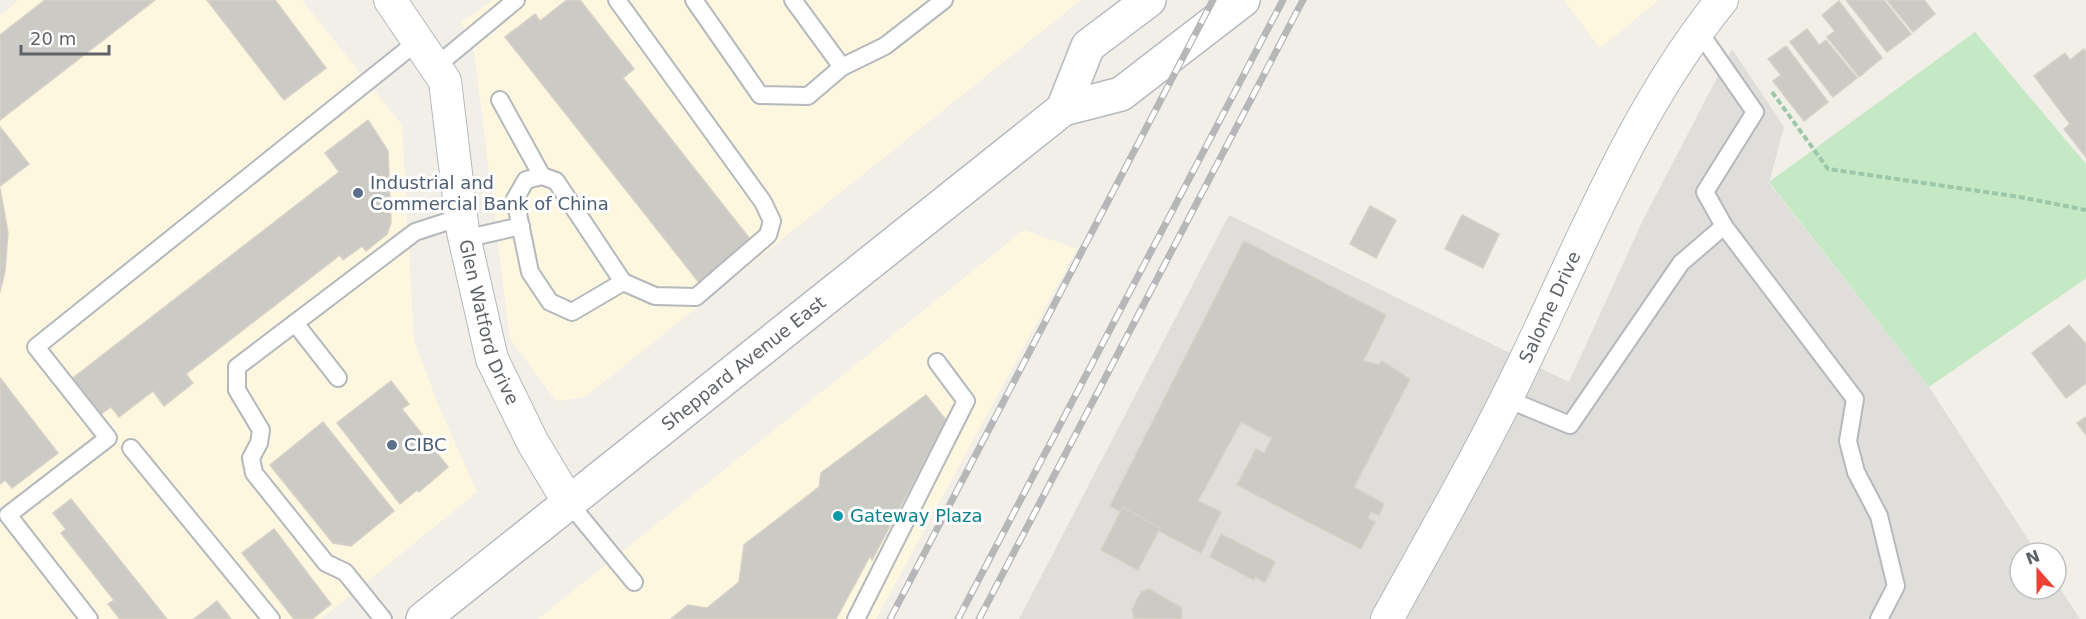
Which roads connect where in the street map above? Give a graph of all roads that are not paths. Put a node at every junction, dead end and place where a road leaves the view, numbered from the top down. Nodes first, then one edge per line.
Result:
1 (390, 0) edge
2 (516, 0) edge
3 (617, 0) edge
4 (694, 0) edge
5 (793, 0) edge
6 (944, 0) edge
7 (1149, 0) edge
8 (1243, 0) edge
9 (1722, 0) edge
10 (1698, 30) junction
11 (418, 41) junction
12 (435, 67) junction
13 (842, 67) junction
14 (500, 99) dead end
15 (1063, 109) junction
16 (542, 176) junction
17 (521, 226) junction
18 (1724, 226) junction
19 (463, 228) junction
20 (623, 282) junction
21 (295, 323) junction
22 (937, 362) dead end
23 (338, 378) dead end
24 (1507, 399) junction
25 (131, 448) dead end
26 (569, 503) junction
27 (2, 514) edge
28 (634, 582) dead end
29 (89, 619) edge
30 (271, 619) edge
31 (383, 619) edge
32 (423, 619) edge
33 (856, 619) edge
34 (1387, 619) edge
35 (1879, 619) edge

1 - 11 street, Glen Watford Drive
2 - 12 lane
3 - 20 lane
4 - 13 lane
5 - 13 lane
6 - 13 lane
7 - 15 main road, Sheppard Avenue East
8 - 15 main road, Sheppard Avenue East
9 - 10 street, Salome Drive
10 - 18 lane
10 - 24 street, Salome Drive
11 - 12 street, Glen Watford Drive
11 - 27 lane
12 - 19 street, Glen Watford Drive
14 - 16 lane
15 - 26 main road, Sheppard Avenue East
16 - 17 lane
16 - 20 lane
17 - 19 lane
17 - 20 lane
18 - 24 lane
18 - 35 lane
19 - 21 lane
19 - 26 street, Glen Watford Drive
21 - 23 lane
21 - 31 lane
22 - 33 lane
24 - 34 street, Salome Drive
25 - 30 lane
26 - 28 lane
26 - 32 main road, Sheppard Avenue East
27 - 29 lane

